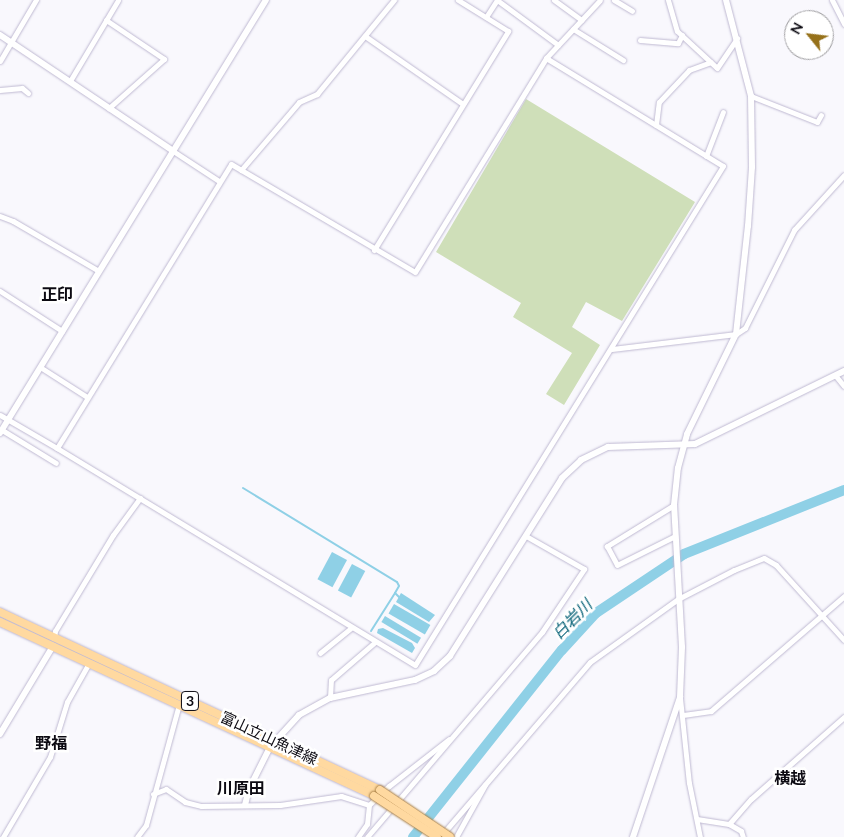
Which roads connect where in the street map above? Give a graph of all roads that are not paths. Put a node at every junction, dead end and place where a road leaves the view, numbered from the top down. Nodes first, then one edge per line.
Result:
1 (36, 0) edge
2 (118, 0) edge
3 (266, 0) edge
4 (394, 0) edge
5 (458, 0) edge
6 (554, 0) edge
7 (600, 0) edge
8 (614, 0) edge
9 (668, 0) edge
10 (726, 0) edge
11 (832, 0) edge
12 (632, 11) dead end
13 (486, 17) junction
14 (106, 20) junction
15 (582, 20) junction
16 (844, 23) edge
17 (573, 29) junction
18 (0, 35) edge
19 (682, 35) junction
20 (365, 36) junction
21 (738, 37) junction
22 (640, 40) dead end
23 (11, 42) junction
24 (558, 45) junction
25 (546, 58) junction
26 (623, 60) dead end
27 (0, 61) edge
28 (711, 62) junction
29 (70, 81) junction
30 (0, 90) edge
31 (28, 93) dead end
32 (751, 96) junction
33 (463, 104) junction
34 (110, 108) junction
35 (722, 112) dead end
36 (821, 115) dead end
37 (656, 125) junction
38 (173, 151) junction
39 (706, 156) junction
40 (241, 170) junction
41 (844, 175) edge
42 (219, 181) junction
43 (0, 216) edge
44 (374, 250) junction
45 (99, 271) junction
46 (0, 291) edge
47 (62, 331) junction
48 (736, 334) junction
49 (612, 349) junction
50 (40, 368) junction
51 (844, 371) edge
52 (835, 375) junction
53 (844, 386) edge
54 (87, 397) junction
55 (0, 415) edge
56 (8, 420) junction
57 (1, 431) edge
58 (684, 444) junction
59 (57, 448) junction
60 (56, 463) dead end
61 (140, 498) junction
62 (674, 506) junction
63 (526, 536) junction
64 (676, 536) junction
65 (844, 596) edge
66 (678, 599) junction
67 (0, 612) edge
68 (822, 615) junction
69 (0, 622) edge
70 (352, 628) junction
71 (844, 640) edge
72 (54, 642) junction
73 (375, 642) junction
74 (320, 653) dead end
75 (89, 663) junction
76 (680, 697) junction
77 (330, 698) junction
78 (179, 704) junction
79 (683, 715) junction
80 (844, 717) edge
81 (0, 734) edge
82 (449, 739) junction
83 (276, 740) junction
84 (270, 747) junction
85 (486, 781) junction
86 (377, 793) junction
87 (153, 794) junction
88 (395, 803) junction
89 (245, 805) junction
90 (368, 805) junction
91 (697, 819) junction
92 (729, 824) junction
93 (444, 834) edge
94 (3, 837) edge
95 (137, 837) edge
96 (358, 837) edge
97 (367, 837) edge
98 (456, 837) edge
99 (633, 837) edge
100 (700, 837) edge
101 (743, 837) edge

1 - 23 street
2 - 14 street
3 - 38 street
4 - 20 street
5 - 13 street
6 - 15 street
7 - 15 street
8 - 12 street
9 - 19 street
10 - 21 street
11 - 16 street
13 - 24 street
13 - 33 street
14 - 29 street
14 - 34 street
15 - 17 street
17 - 24 street
17 - 26 street
18 - 23 street
19 - 22 street
19 - 28 street
20 - 33 street
20 - 40 street
21 - 28 street
21 - 32 street
23 - 27 street
23 - 29 street
24 - 25 street
25 - 37 street
25 - 44 street
28 - 37 street
29 - 34 street
30 - 31 street
32 - 36 street
32 - 48 street
33 - 44 street
34 - 38 street
35 - 39 street
37 - 39 street
38 - 42 street
38 - 45 street
39 - 49 street
40 - 42 street
40 - 44 street
41 - 48 street
42 - 54 street
43 - 45 street
45 - 47 street
46 - 47 street
47 - 50 street
48 - 49 street
48 - 58 street
49 - 73 street
50 - 54 street
50 - 56 street
51 - 52 street
52 - 53 street
52 - 58 street
54 - 59 street
55 - 56 street
56 - 57 street
56 - 59 street
57 - 60 street
58 - 62 street
58 - 63 street
59 - 61 street
61 - 70 street
61 - 72 street
62 - 64 street
62 - 64 street
63 - 77 street
63 - 82 street
64 - 66 street
65 - 68 street
66 - 68 street
66 - 76 street
66 - 85 street
67 - 72 main road, 富山立山魚津線 / 3
68 - 71 street
68 - 79 street
69 - 72 main road, 富山立山魚津線 / 3
70 - 73 street
70 - 74 street
72 - 75 main road, 富山立山魚津線 / 3
72 - 81 street
72 - 83 main road, 富山立山魚津線 / 3
73 - 77 street
75 - 78 main road, 富山立山魚津線 / 3
75 - 94 street
76 - 79 street
76 - 99 street
77 - 83 street
78 - 84 main road, 富山立山魚津線 / 3
78 - 87 street
79 - 91 street
80 - 92 street
82 - 88 street
82 - 90 street
83 - 84 street
83 - 86 main road, 富山立山魚津線 / 3
84 - 86 main road, 富山立山魚津線 / 3
84 - 89 street
85 - 93 street
85 - 98 street
86 - 88 main road, 富山立山魚津線 / 3, bridge
87 - 89 street
87 - 95 street
88 - 93 main road, 富山立山魚津線 / 3, bridge
88 - 97 street
89 - 90 street
90 - 96 street
91 - 92 street
91 - 100 street
92 - 101 street

